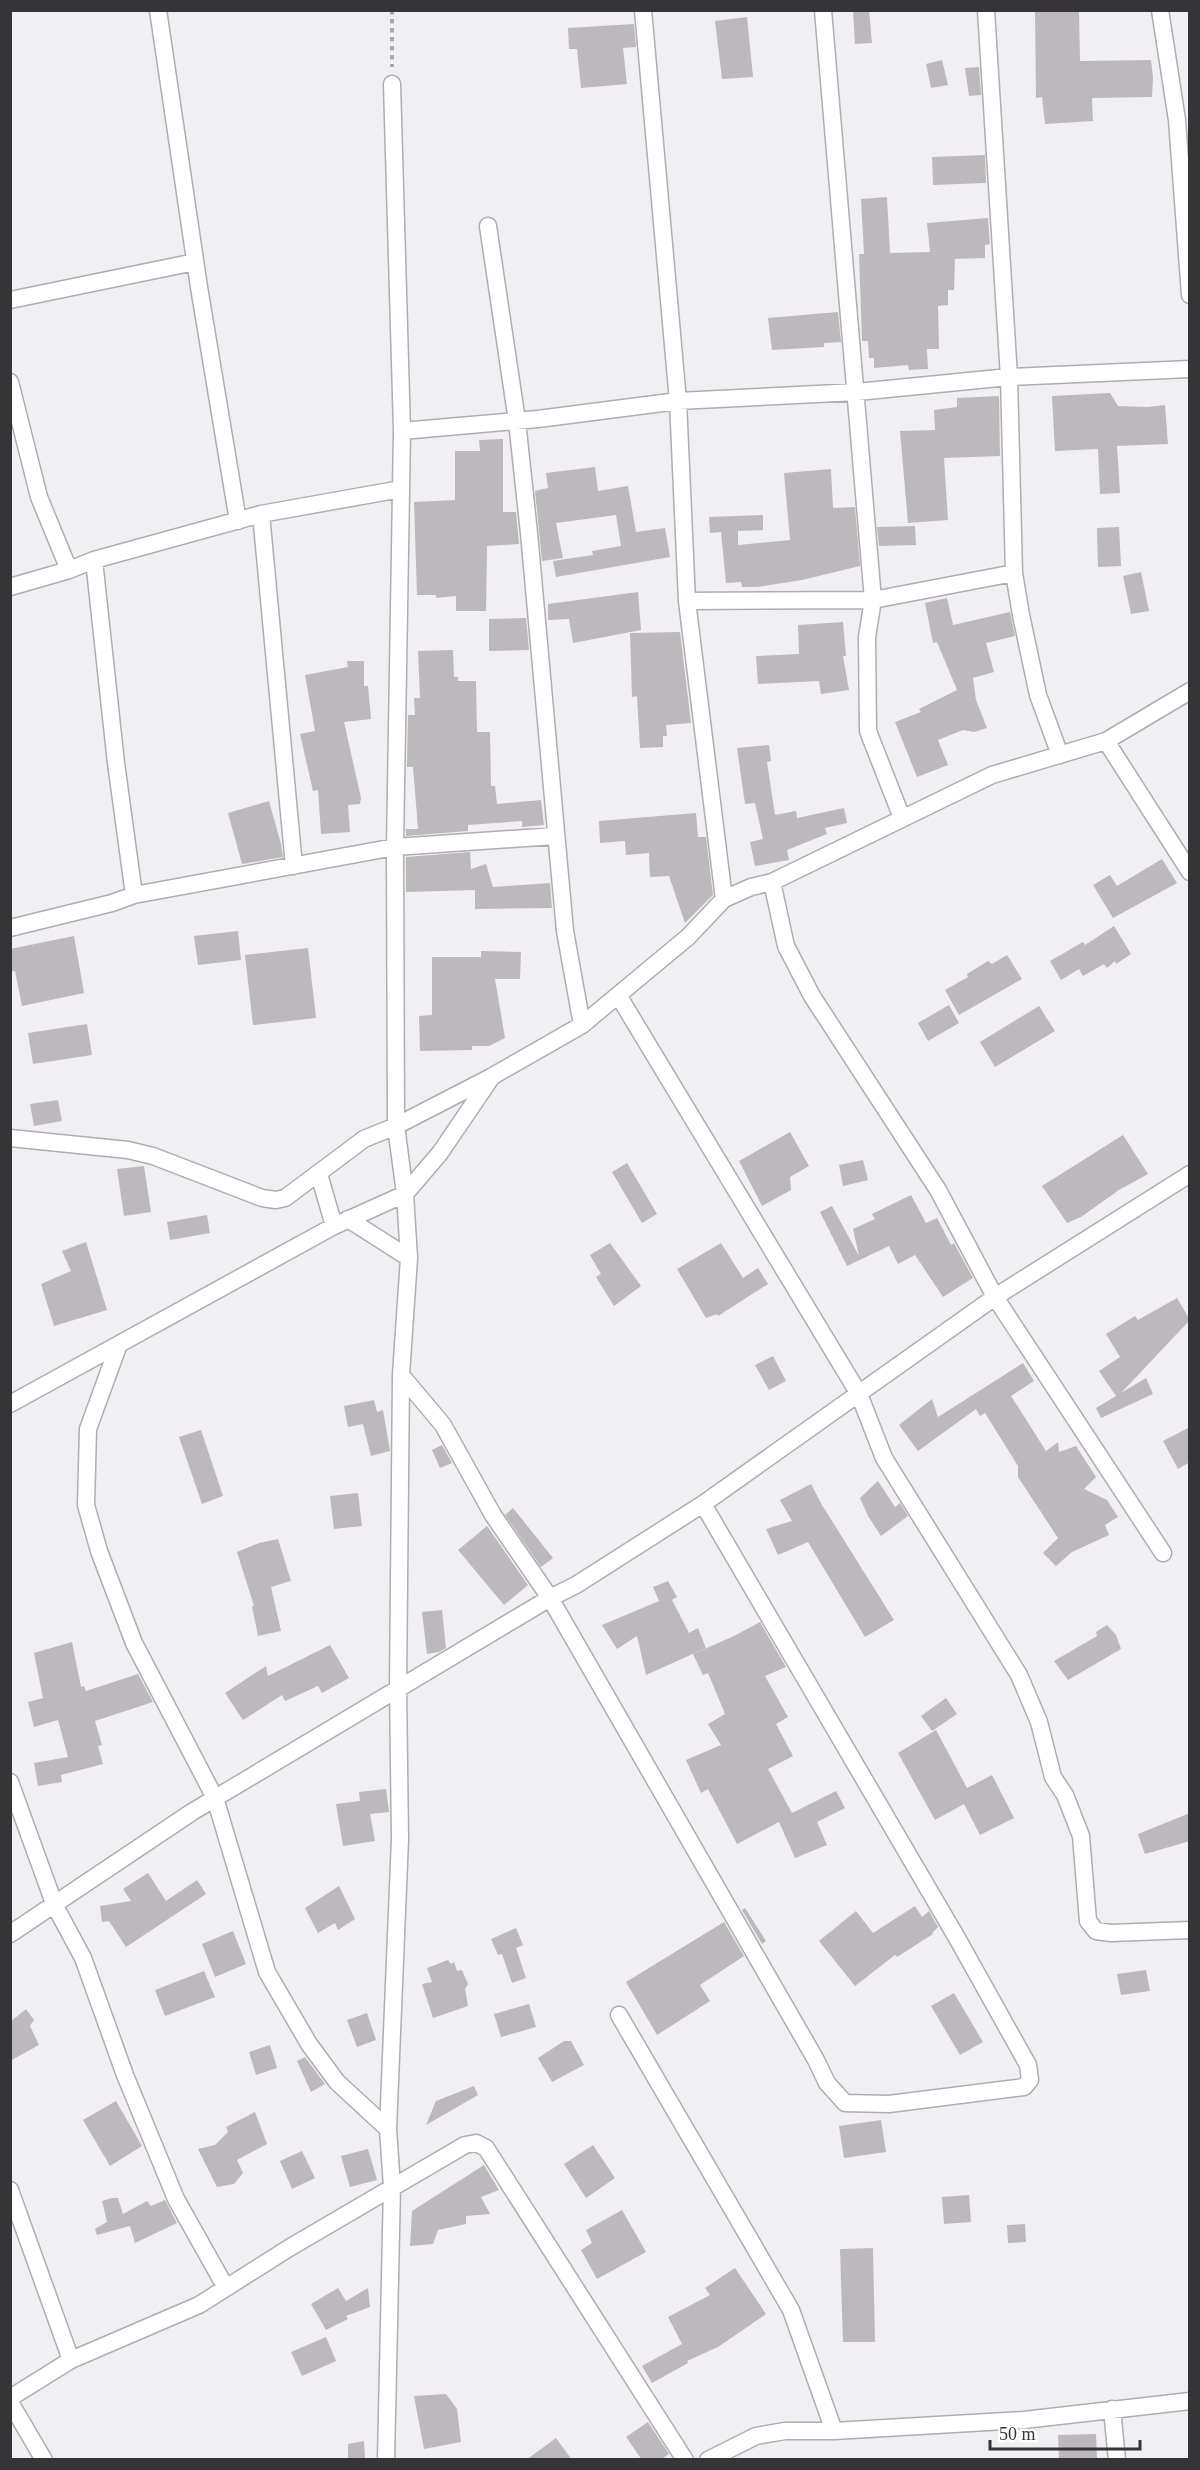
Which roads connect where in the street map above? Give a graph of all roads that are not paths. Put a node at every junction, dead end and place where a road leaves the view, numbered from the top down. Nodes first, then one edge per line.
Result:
1 (158, 10) edge
2 (643, 10) edge
3 (823, 10) edge
4 (986, 10) edge
5 (1160, 10) edge
6 (392, 84) road end
7 (488, 226) dead end
8 (195, 262) junction
9 (1190, 295) edge
10 (10, 300) edge
11 (1190, 369) edge
12 (1009, 377) junction
13 (10, 382) edge
14 (857, 392) junction
15 (678, 401) junction
16 (517, 421) junction
17 (402, 431) junction
18 (401, 489) junction
19 (261, 514) junction
20 (238, 520) junction
21 (94, 560) junction
22 (69, 570) junction
23 (1014, 573) junction
24 (10, 587) edge
25 (873, 600) junction
26 (687, 601) junction
27 (1190, 691) edge
28 (1106, 741) junction
29 (1060, 754) junction
30 (902, 818) junction
31 (555, 836) junction
32 (395, 847) junction
33 (294, 866) junction
34 (1190, 872) edge
35 (772, 882) junction
36 (134, 895) junction
37 (724, 899) junction
38 (10, 928) edge
39 (618, 995) junction
40 (582, 1025) junction
41 (491, 1077) junction
42 (396, 1126) junction
43 (10, 1138) edge
44 (319, 1174) junction
45 (1190, 1174) edge
46 (405, 1194) junction
47 (341, 1222) junction
48 (409, 1258) junction
49 (995, 1297) junction
50 (119, 1344) junction
51 (401, 1376) junction
52 (859, 1394) junction
53 (10, 1404) edge
54 (703, 1504) junction
55 (1163, 1553) dead end
56 (550, 1598) junction
57 (398, 1688) junction
58 (10, 1782) edge
59 (215, 1798) junction
60 (55, 1906) junction
61 (1190, 1930) edge
62 (10, 1934) edge
63 (618, 2015) dead end
64 (388, 2129) junction
65 (392, 2187) junction
66 (10, 2190) edge
67 (226, 2288) junction
68 (71, 2360) junction
69 (10, 2400) edge
70 (1190, 2401) edge
71 (1112, 2409) junction
72 (834, 2431) junction
73 (44, 2460) edge
74 (386, 2460) edge
75 (685, 2460) edge
76 (708, 2460) edge
77 (1117, 2460) edge

1 - 8 street
2 - 15 street
3 - 14 street
4 - 12 street
5 - 9 street
6 - 17 street
7 - 16 street
8 - 10 street
8 - 20 street
11 - 12 street
12 - 14 street
12 - 23 street
13 - 22 street
14 - 15 street
14 - 25 street
15 - 16 street
15 - 26 street
16 - 17 street
16 - 31 street
17 - 18 street
18 - 19 street
18 - 32 street
19 - 20 street
19 - 33 street
20 - 21 street
21 - 22 street
21 - 36 street
22 - 24 street
23 - 25 street
23 - 29 street
25 - 26 street
25 - 30 street
26 - 37 street
27 - 28 street
28 - 29 street
28 - 34 street
29 - 30 street
30 - 35 street
31 - 32 street
31 - 40 street
32 - 33 street
32 - 42 street
33 - 36 street
35 - 37 street
35 - 49 street
36 - 38 street
37 - 39 street
39 - 40 street
39 - 52 street
40 - 41 street
41 - 42 street
41 - 46 street
42 - 44 street
42 - 46 street
43 - 44 street
44 - 47 street
45 - 49 street
46 - 47 street
46 - 48 street
47 - 48 street
47 - 50 street
48 - 51 street
49 - 52 street
49 - 55 street
50 - 53 street
50 - 59 street
51 - 56 street
51 - 57 street
52 - 54 street
52 - 61 street
54 - 56 street
54 - 56 street
56 - 57 street
57 - 59 street
57 - 64 street
58 - 60 street
59 - 60 street
59 - 64 street
60 - 62 street
60 - 67 street
63 - 72 street
64 - 65 street
65 - 67 street
65 - 74 street
65 - 75 street
66 - 68 street
67 - 68 street
68 - 69 street
69 - 73 street
70 - 71 street
71 - 72 street
71 - 77 street
72 - 76 street

